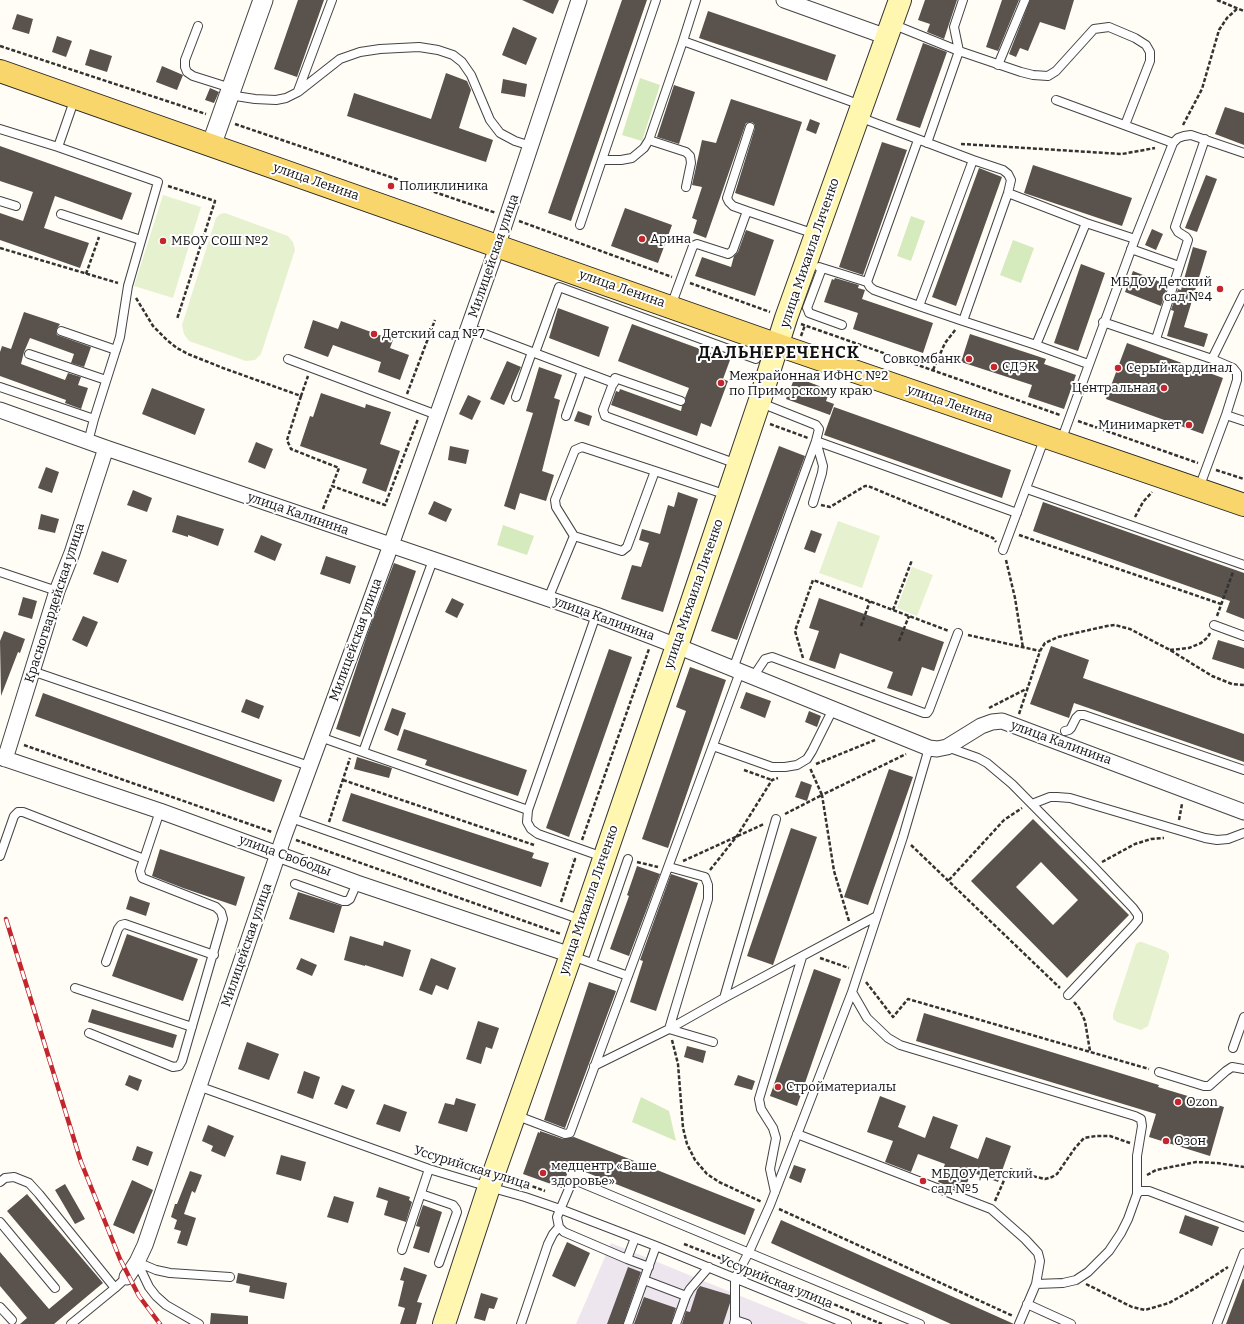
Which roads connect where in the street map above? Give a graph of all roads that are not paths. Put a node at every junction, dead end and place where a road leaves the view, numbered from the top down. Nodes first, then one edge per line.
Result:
1 (263, 0) edge
2 (332, 0) edge
3 (579, 0) edge
4 (656, 0) edge
5 (696, 0) edge
6 (784, 0) edge
7 (900, 0) edge
8 (963, 0) edge
9 (1025, 0) edge
10 (198, 26) dead end
11 (889, 30) junction
12 (683, 41) junction
13 (959, 51) junction
14 (998, 65) junction
15 (0, 71) edge
16 (230, 92) junction
17 (298, 92) junction
18 (75, 97) junction
19 (1056, 100) dead end
20 (860, 111) junction
21 (1125, 125) junction
22 (750, 127) dead end
23 (0, 129) edge
24 (649, 140) junction
25 (918, 140) junction
26 (1205, 140) junction
27 (927, 143) junction
28 (1173, 143) junction
29 (211, 146) junction
30 (531, 146) junction
31 (58, 147) junction
32 (1244, 153) edge
33 (602, 160) junction
34 (973, 160) junction
35 (686, 187) dead end
36 (1008, 194) junction
37 (0, 201) edge
38 (16, 206) dead end
39 (747, 211) junction
40 (61, 214) dead end
41 (1086, 222) junction
42 (580, 225) dead end
43 (815, 234) junction
44 (1135, 239) junction
45 (141, 240) junction
46 (498, 245) junction
47 (1131, 249) junction
48 (814, 265) junction
49 (1179, 266) junction
50 (563, 278) junction
51 (867, 282) junction
52 (1244, 294) edge
53 (919, 306) junction
54 (671, 307) junction
55 (963, 321) junction
56 (1104, 322) junction
57 (842, 325) dead end
58 (468, 328) junction
59 (61, 331) dead end
60 (1156, 339) junction
61 (778, 345) junction
62 (1036, 345) junction
63 (116, 350) junction
64 (533, 353) junction
65 (29, 354) dead end
66 (288, 359) dead end
67 (756, 359) dead end
68 (1212, 359) junction
69 (1088, 364) junction
70 (582, 371) junction
71 (106, 380) junction
72 (614, 383) junction
73 (0, 387) edge
74 (516, 397) dead end
75 (681, 401) dead end
76 (759, 403) junction
77 (0, 410) edge
78 (437, 415) junction
79 (1226, 415) junction
80 (566, 416) dead end
81 (94, 419) junction
82 (1244, 421) edge
83 (1053, 439) junction
84 (816, 441) junction
85 (88, 442) junction
86 (106, 448) junction
87 (738, 465) junction
88 (655, 471) junction
89 (1027, 489) junction
90 (1199, 490) junction
91 (728, 495) junction
92 (813, 503) road end
93 (1244, 506) edge
94 (1017, 514) junction
95 (574, 536) junction
96 (391, 545) junction
97 (1003, 550) road end
98 (433, 560) junction
99 (1240, 563) edge
100 (0, 572) edge
101 (58, 591) junction
102 (548, 599) junction
103 (596, 616) junction
104 (1214, 625) road end
105 (958, 633) road end
106 (1244, 636) edge
107 (677, 646) junction
108 (32, 671) junction
109 (742, 672) junction
110 (833, 709) junction
111 (1065, 731) dead end
112 (320, 737) junction
113 (713, 746) junction
114 (947, 747) junction
115 (929, 748) junction
116 (363, 752) junction
117 (2, 758) edge
118 (309, 766) junction
119 (1244, 770) edge
120 (1032, 804) junction
121 (528, 810) junction
122 (160, 811) junction
123 (1244, 812) edge
124 (291, 818) junction
125 (776, 819) road end
126 (1244, 834) edge
127 (278, 854) junction
128 (0, 856) edge
129 (604, 857) junction
130 (144, 859) junction
131 (628, 859) road end
132 (668, 867) junction
133 (357, 883) junction
134 (295, 884) dead end
135 (877, 916) junction
136 (582, 920) junction
137 (214, 955) junction
138 (571, 955) junction
139 (805, 955) junction
140 (106, 962) dead end
141 (592, 964) junction
142 (628, 976) junction
143 (75, 988) dead end
144 (852, 992) junction
145 (1068, 995) road end
146 (724, 998) junction
147 (1244, 1017) edge
148 (192, 1027) junction
149 (669, 1029) junction
150 (89, 1033) dead end
151 (713, 1042) dead end
152 (1233, 1048) dead end
153 (594, 1066) junction
154 (1244, 1069) edge
155 (1159, 1072) road end
156 (198, 1086) junction
157 (514, 1115) junction
158 (797, 1134) junction
159 (429, 1169) junction
160 (0, 1182) edge
161 (489, 1187) junction
162 (775, 1192) junction
163 (421, 1194) junction
164 (1137, 1194) junction
165 (560, 1208) junction
166 (0, 1222) edge
167 (1244, 1227) edge
168 (559, 1228) junction
169 (635, 1238) junction
170 (656, 1246) junction
171 (402, 1250) dead end
172 (749, 1252) junction
173 (1244, 1255) edge
174 (627, 1259) junction
175 (138, 1262) junction
176 (439, 1263) dead end
177 (649, 1267) junction
178 (709, 1267) junction
179 (127, 1277) joint
180 (230, 1277) dead end
181 (736, 1278) junction
182 (644, 1280) junction
183 (1036, 1284) junction
184 (55, 1288) dead end
185 (115, 1288) junction
186 (686, 1296) junction
187 (1027, 1304) junction
188 (0, 1307) edge
189 (12, 1320) dead end
190 (735, 1322) edge
191 (1019, 1322) edge
192 (72, 1324) edge
193 (199, 1324) edge
194 (444, 1324) edge
195 (521, 1324) edge
196 (628, 1324) edge
197 (676, 1324) edge
198 (747, 1324) edge
199 (847, 1324) edge
200 (920, 1324) edge
201 (1071, 1324) edge
202 (1217, 1324) edge

1 - 16 street
2 - 17 lane
3 - 30 street, Милицейская улица
4 - 33 lane
5 - 12 lane
6 - 11 street
7 - 11 main road, улица Михаила Личенко
8 - 13 lane
9 - 14 lane
10 - 16 lane
11 - 13 lane
11 - 20 main road, улица Михаила Личенко
12 - 20 lane
12 - 24 lane
13 - 14 lane
13 - 27 lane
14 - 21 lane
15 - 18 main road, улица Ленина
16 - 17 lane
16 - 29 street
17 - 30 lane
18 - 29 main road, улица Ленина
18 - 31 lane
19 - 21 lane
20 - 25 lane
20 - 43 main road, улица Михаила Личенко
21 - 28 lane
22 - 39 lane
23 - 31 lane
24 - 33 lane
24 - 35 lane
25 - 27 lane
25 - 51 lane
26 - 28 lane
26 - 32 lane
26 - 49 lane
27 - 34 lane
28 - 44 lane
29 - 46 main road, улица Ленина
30 - 46 street, Милицейская улица
31 - 45 lane
33 - 42 lane
34 - 36 lane
34 - 53 lane
36 - 41 lane
36 - 55 lane
37 - 38 lane
39 - 43 lane
39 - 54 lane
40 - 45 lane
41 - 44 lane
41 - 62 lane
43 - 48 main road, улица Михаила Личенко
44 - 47 lane
45 - 63 lane
46 - 50 main road, улица Ленина
46 - 58 street, Милицейская улица
47 - 49 lane
47 - 56 lane
48 - 51 lane
48 - 57 lane
48 - 61 main road, улица Михаила Личенко
49 - 60 lane
50 - 54 main road, улица Ленина
50 - 64 lane
50 - 67 lane
51 - 53 lane
52 - 68 lane
53 - 55 lane
54 - 61 main road, улица Ленина
55 - 62 lane
56 - 60 lane
56 - 69 lane
58 - 64 lane
58 - 78 street, Милицейская улица
59 - 63 lane
60 - 68 lane
61 - 76 main road, улица Михаила Личенко
61 - 83 main road, улица Ленина
62 - 69 lane
63 - 71 lane
64 - 70 lane
64 - 74 lane
65 - 71 lane
66 - 78 lane
68 - 79 lane
69 - 83 lane
70 - 72 lane
70 - 80 lane
71 - 81 lane
72 - 75 lane
72 - 87 lane
73 - 81 lane
76 - 84 lane
76 - 87 main road, улица Михаила Личенко
77 - 85 street, улица Калинина
78 - 96 street, Милицейская улица
79 - 82 lane
79 - 90 lane
81 - 85 lane
83 - 89 lane
83 - 90 main road, улица Ленина
84 - 92 lane
84 - 94 lane
84 - 109 lane
85 - 86 street, улица Калинина
86 - 96 street, улица Калинина
86 - 101 street, Красногвардейская улица
87 - 91 main road, улица Михаила Личенко
88 - 91 lane
88 - 95 lane
88 - 95 lane
89 - 94 lane
89 - 99 lane
90 - 93 main road, улица Ленина
91 - 107 main road, улица Михаила Личенко
94 - 97 lane
95 - 102 lane
96 - 98 street, улица Калинина
96 - 112 street, Милицейская улица
98 - 102 street, улица Калинина
98 - 116 lane
100 - 101 lane
101 - 108 street, Красногвардейская улица
102 - 103 street, улица Калинина
103 - 107 street, улица Калинина
103 - 121 lane
104 - 106 lane
105 - 109 lane
107 - 109 street, улица Калинина
107 - 129 main road, улица Михаила Личенко
108 - 117 street, Красногвардейская улица
108 - 118 lane
109 - 110 street, улица Калинина
109 - 113 lane
110 - 113 lane
110 - 115 street, улица Калинина
111 - 119 lane
112 - 116 lane
112 - 118 street, Милицейская улица
113 - 132 lane
114 - 115 street, улица Калинина
114 - 120 lane
114 - 123 street, улица Калинина
115 - 135 lane
116 - 121 lane
117 - 122 street, улица Свободы
118 - 124 street, Милицейская улица
120 - 126 lane
120 - 145 lane
121 - 129 lane
122 - 127 street, улица Свободы
122 - 130 lane
124 - 127 street, Милицейская улица
124 - 136 lane
125 - 146 lane
127 - 133 street, улица Свободы
127 - 156 street, Милицейская улица
128 - 130 lane
129 - 136 main road, улица Михаила Личенко
130 - 137 lane
131 - 141 lane
132 - 142 lane
132 - 149 lane
133 - 134 lane
133 - 138 street, улица Свободы
135 - 139 lane
135 - 144 lane
136 - 138 main road, улица Михаила Личенко
137 - 140 lane
137 - 148 lane
138 - 141 lane
138 - 157 main road, улица Михаила Личенко
139 - 146 lane
139 - 162 lane
141 - 142 lane
142 - 153 lane
143 - 148 lane
144 - 158 lane
144 - 164 lane
146 - 149 lane
147 - 152 lane
148 - 150 lane
149 - 151 lane
149 - 153 lane
153 - 157 lane
154 - 155 lane
156 - 159 lane, Уссурийская улица
156 - 175 street, Милицейская улица
157 - 161 main road, улица Михаила Личенко
158 - 162 lane
158 - 183 lane
159 - 161 lane, Уссурийская улица
159 - 163 lane
160 - 185 lane
161 - 165 lane, Уссурийская улица
161 - 194 main road, улица Михаила Личенко
162 - 172 lane
163 - 171 lane
163 - 176 lane
164 - 167 lane
164 - 183 lane
165 - 168 lane
165 - 169 lane, Уссурийская улица
165 - 172 lane
166 - 184 lane
168 - 174 lane
168 - 195 lane
169 - 170 lane, Уссурийская улица
169 - 174 lane
170 - 177 lane
170 - 178 lane, Уссурийская улица
172 - 181 lane
172 - 200 lane
173 - 202 lane
174 - 177 lane
175 - 179 street, Милицейская улица
175 - 180 lane
175 - 193 lane
177 - 182 lane
178 - 181 lane, Уссурийская улица
178 - 186 lane
179 - 185 lane
181 - 190 lane
181 - 199 lane, Уссурийская улица
182 - 186 lane
182 - 196 lane
183 - 187 lane
185 - 192 lane
186 - 197 lane
187 - 191 lane
187 - 201 lane
188 - 189 lane
190 - 198 lane

